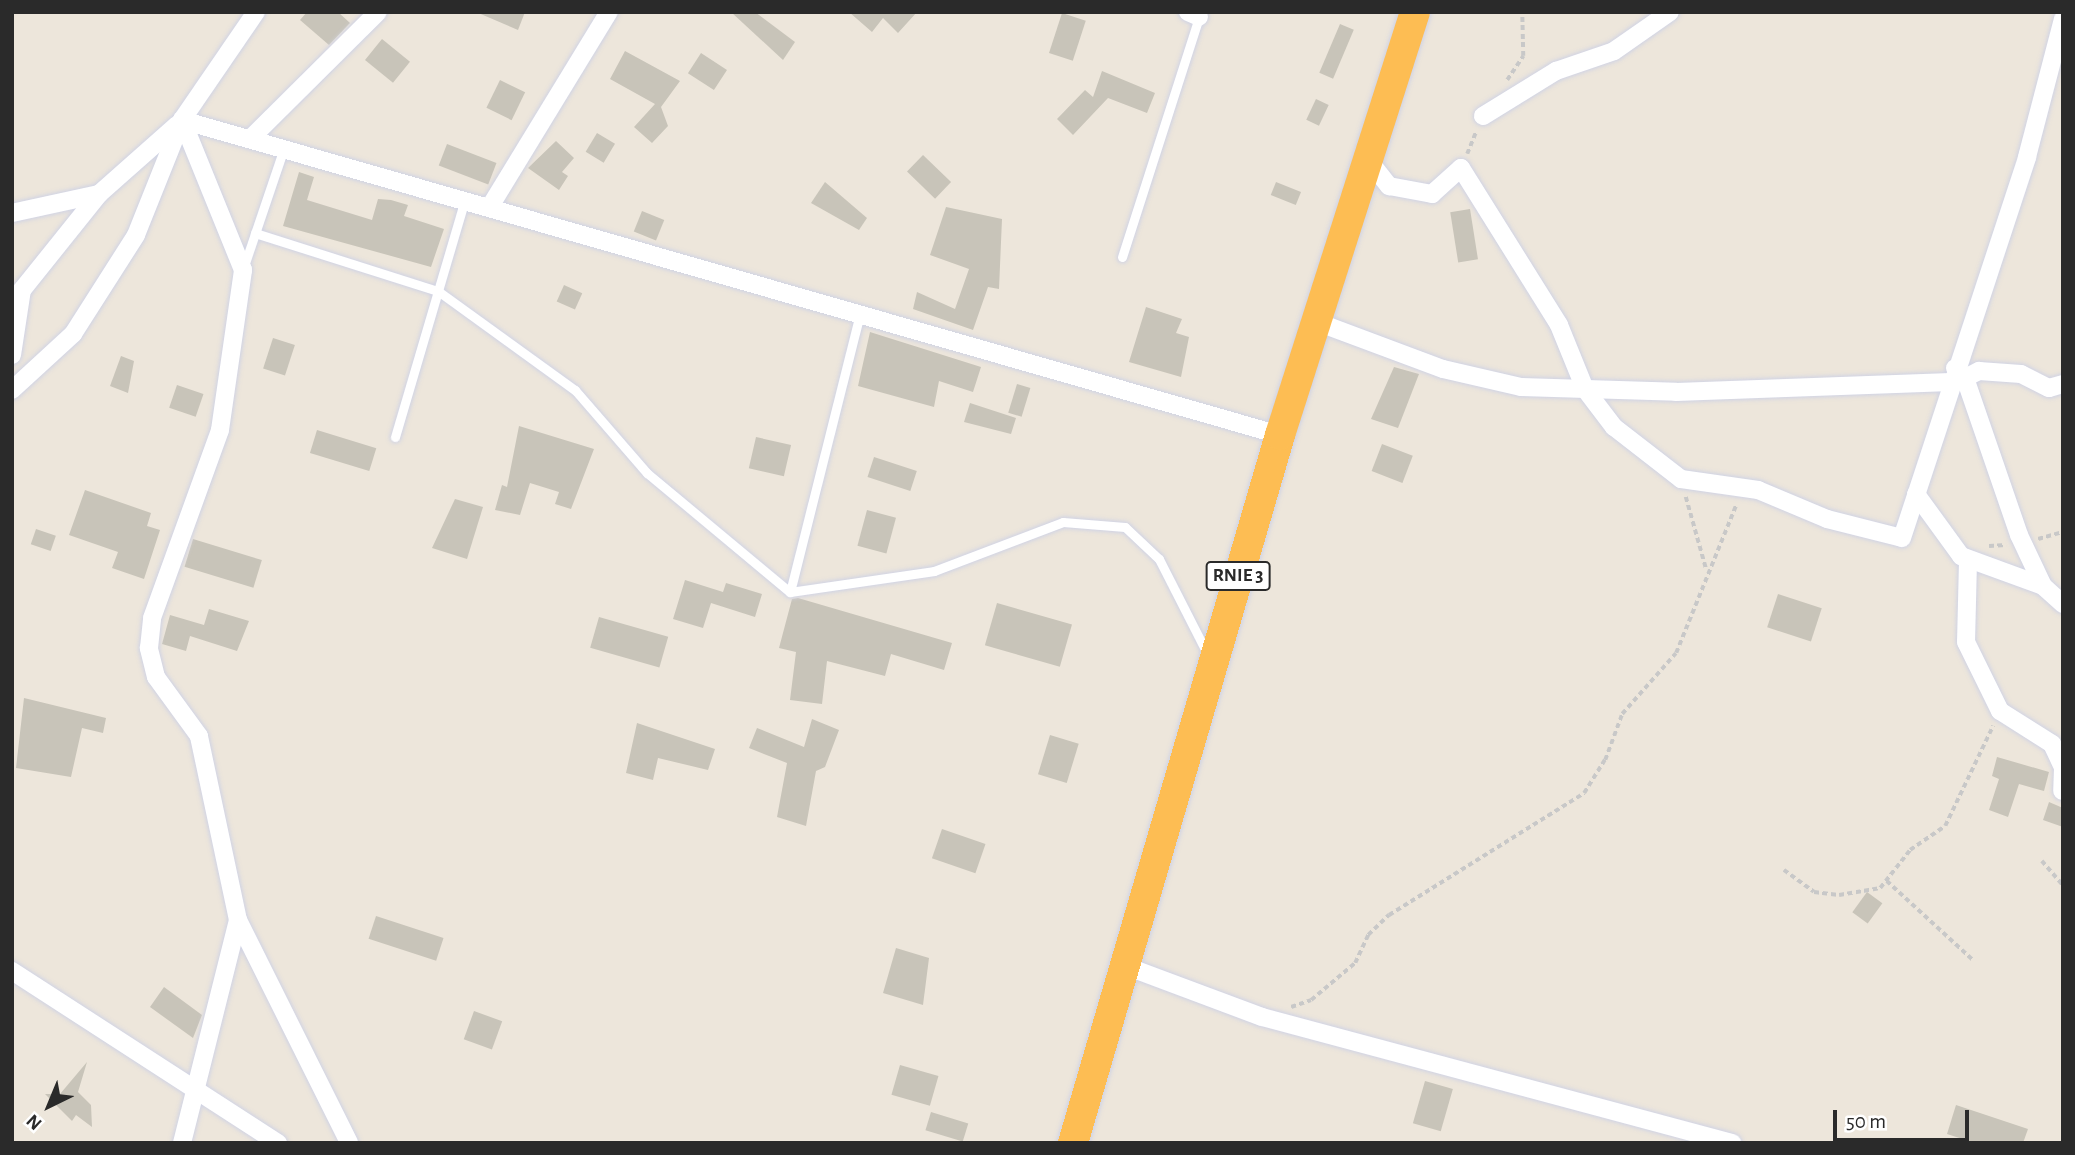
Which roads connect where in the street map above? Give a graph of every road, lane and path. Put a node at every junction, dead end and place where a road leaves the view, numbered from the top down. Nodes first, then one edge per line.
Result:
1 (256, 12) edge
2 (378, 12) edge
3 (609, 12) edge
4 (1415, 12) edge
5 (1670, 12) edge
6 (1196, 14) edge
7 (2063, 19) edge
8 (1483, 116) dead end
9 (182, 120) junction
10 (250, 139) junction
11 (285, 148) junction
12 (1367, 158) junction
13 (99, 194) junction
14 (466, 198) junction
15 (491, 205) junction
16 (12, 213) edge
17 (255, 233) junction
18 (1122, 257) dead end
19 (243, 270) junction
20 (17, 284) edge
21 (438, 291) junction
22 (860, 313) junction
23 (1317, 322) junction
24 (12, 355) edge
25 (1957, 376) junction
26 (2063, 384) edge
27 (1585, 389) junction
28 (12, 390) edge
29 (1280, 435) junction
30 (395, 437) dead end
31 (1681, 479) junction
32 (1753, 489) junction
33 (1916, 494) junction
34 (2063, 533) edge
35 (2023, 543) junction
36 (1968, 561) junction
37 (1706, 570) junction
38 (2043, 586) junction
39 (790, 592) junction
40 (2063, 604) edge
41 (1212, 664) junction
42 (2000, 711) junction
43 (2062, 791) edge
44 (2042, 861) dead end
45 (1784, 870) dead end
46 (1887, 881) junction
47 (2063, 885) edge
48 (238, 920) junction
49 (1974, 961) dead end
50 (1124, 965) junction
51 (12, 971) edge
52 (1262, 1017) junction
53 (195, 1089) junction
54 (181, 1143) edge
55 (278, 1143) edge
56 (349, 1143) edge
57 (1073, 1143) edge
58 (1732, 1143) edge

1 - 9 street
2 - 10 street
3 - 15 street
4 - 12 highway, RNIE 3
5 - 8 street
6 - 18 lane
7 - 25 street
9 - 10 street
9 - 13 street
9 - 19 street
9 - 28 street
10 - 11 street
11 - 14 street
11 - 17 lane
12 - 23 highway, RNIE 3
12 - 27 street
13 - 16 street
13 - 20 street
14 - 15 street
14 - 21 lane
15 - 22 street
17 - 19 lane
17 - 21 lane
19 - 48 street
20 - 24 street
21 - 30 lane
21 - 39 lane
22 - 29 street
22 - 39 lane
23 - 27 street
23 - 29 highway, RNIE 3
25 - 26 street
25 - 27 street
25 - 33 street
25 - 35 street
27 - 31 street
29 - 41 highway, RNIE 3
31 - 32 street
31 - 37 path
32 - 33 street
32 - 37 path
33 - 36 street
34 - 35 path
35 - 38 street
36 - 38 street
36 - 42 street
37 - 52 path
38 - 40 street
39 - 41 lane
41 - 50 highway, RNIE 3
42 - 43 street
42 - 46 path
44 - 47 path
45 - 46 path
46 - 49 path
48 - 53 street
48 - 56 street
50 - 52 street
50 - 57 highway, RNIE 3
51 - 53 street
52 - 58 street
53 - 54 street
53 - 55 street

